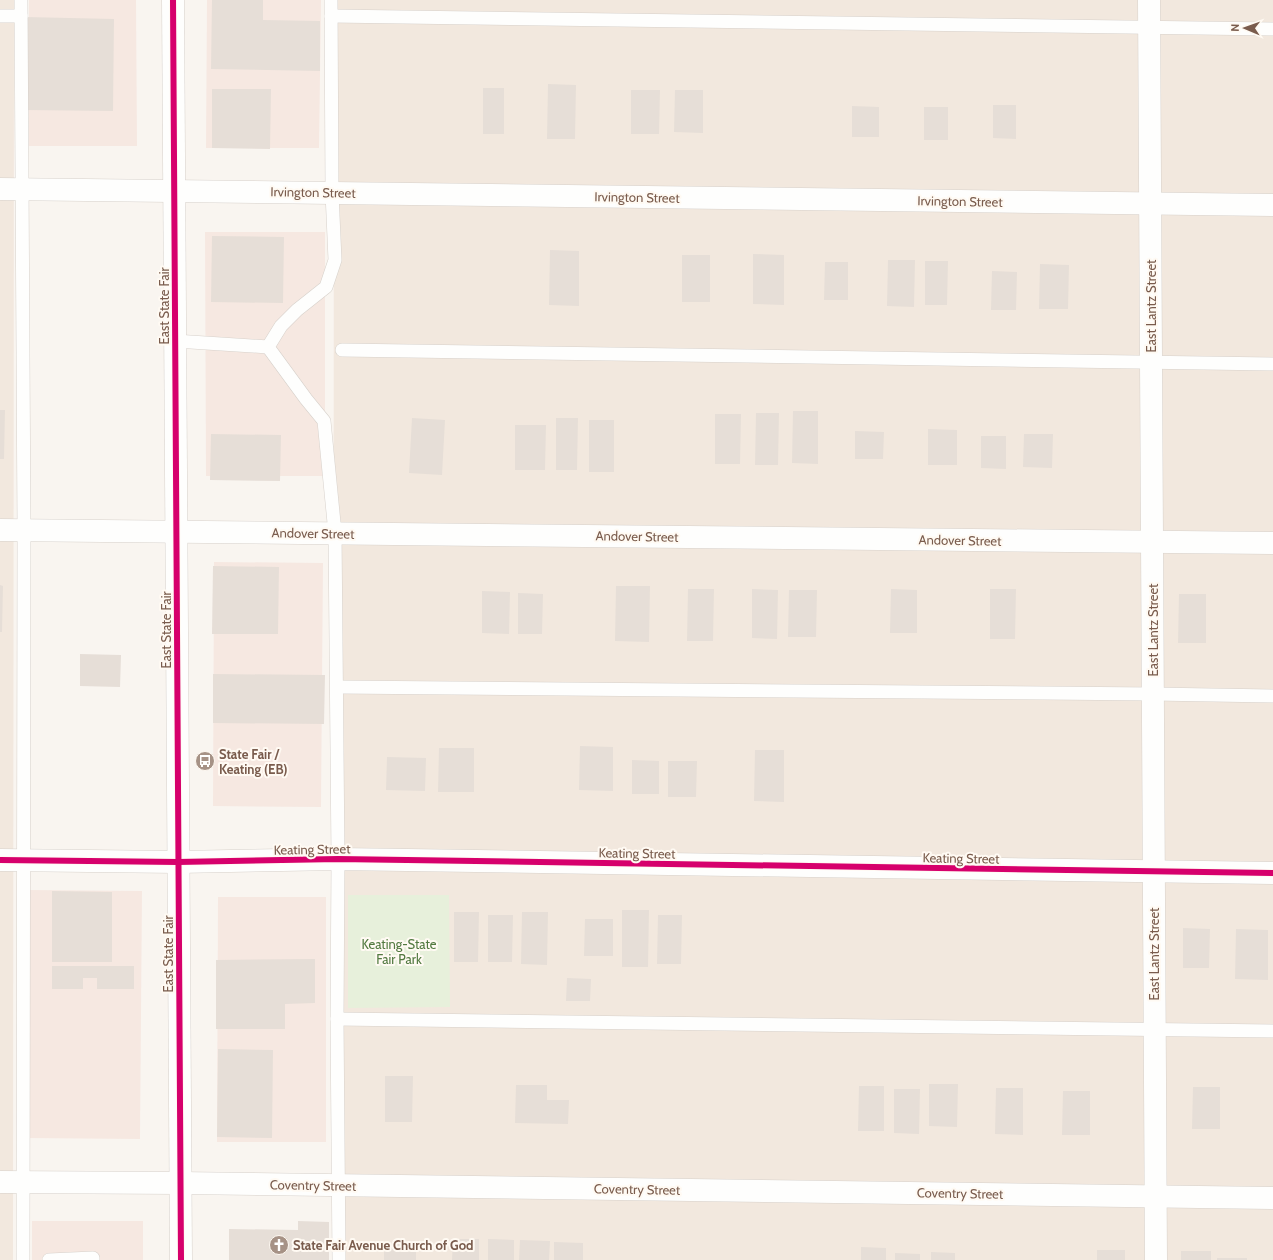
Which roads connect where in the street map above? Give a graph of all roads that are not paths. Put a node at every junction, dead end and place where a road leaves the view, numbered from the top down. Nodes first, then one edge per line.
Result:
1 (21, 0) edge
2 (173, 0) edge
3 (330, 0) edge
4 (1149, 0) edge
5 (0, 16) edge
6 (21, 16) junction
7 (331, 16) junction
8 (1149, 28) junction
9 (1273, 29) edge
10 (0, 189) edge
11 (22, 190) junction
12 (174, 191) junction
13 (332, 192) junction
14 (1150, 204) junction
15 (1273, 206) edge
16 (175, 341) junction
17 (268, 347) junction
18 (342, 350) dead end
19 (1151, 362) junction
20 (1273, 364) edge
21 (0, 530) edge
22 (24, 530) junction
23 (177, 532) junction
24 (335, 533) junction
25 (1152, 542) junction
26 (1273, 543) edge
27 (337, 687) junction
28 (1153, 694) junction
29 (1273, 696) edge
30 (338, 859) junction
31 (0, 860) edge
32 (23, 861) junction
33 (178, 862) junction
34 (1154, 872) junction
35 (1273, 873) edge
36 (337, 1019) junction
37 (1155, 1030) junction
38 (1273, 1031) edge
39 (0, 1182) edge
40 (23, 1182) junction
41 (180, 1183) junction
42 (338, 1185) junction
43 (1156, 1196) junction
44 (1273, 1198) edge
45 (23, 1260) edge
46 (49, 1260) edge
47 (93, 1260) edge
48 (181, 1260) edge
49 (339, 1260) edge
50 (1156, 1260) edge

1 - 6 lane
2 - 12 street, East State Fair
3 - 7 lane
4 - 8 street, East Lantz Street
5 - 6 lane
6 - 11 lane
7 - 8 lane
7 - 13 lane
8 - 9 lane
8 - 14 street, East Lantz Street
10 - 11 street, Irvington Street
11 - 12 street, Irvington Street
11 - 22 lane
12 - 13 street, Irvington Street
12 - 16 street, East State Fair
13 - 14 street, Irvington Street
13 - 17 lane
14 - 15 street, Irvington Street
14 - 19 street, East Lantz Street
16 - 17 lane
16 - 23 street, East State Fair
17 - 24 lane
18 - 19 lane
19 - 20 lane
19 - 25 street, East Lantz Street
21 - 22 street, Andover Street
22 - 23 street, Andover Street
22 - 32 lane
23 - 24 street, Andover Street
23 - 33 street, East State Fair
24 - 25 street, Andover Street
24 - 27 lane
25 - 26 street, Andover Street
25 - 28 street, East Lantz Street
27 - 28 lane
27 - 30 lane
28 - 29 lane
28 - 34 street, East Lantz Street
30 - 33 street, Keating Street
30 - 34 street, Keating Street
30 - 36 lane
31 - 32 street, Keating Street
32 - 33 street, Keating Street
32 - 40 lane
33 - 41 street, East State Fair
34 - 35 street, Keating Street
34 - 37 street, East Lantz Street
36 - 37 lane
36 - 42 lane
37 - 38 lane
37 - 43 street, East Lantz Street
39 - 40 street, Coventry Street
40 - 41 street, Coventry Street
40 - 45 lane
41 - 42 street, Coventry Street
41 - 48 street, East State Fair
42 - 43 street, Coventry Street
42 - 49 lane
43 - 44 street, Coventry Street
43 - 50 street, East Lantz Street
46 - 47 lane

